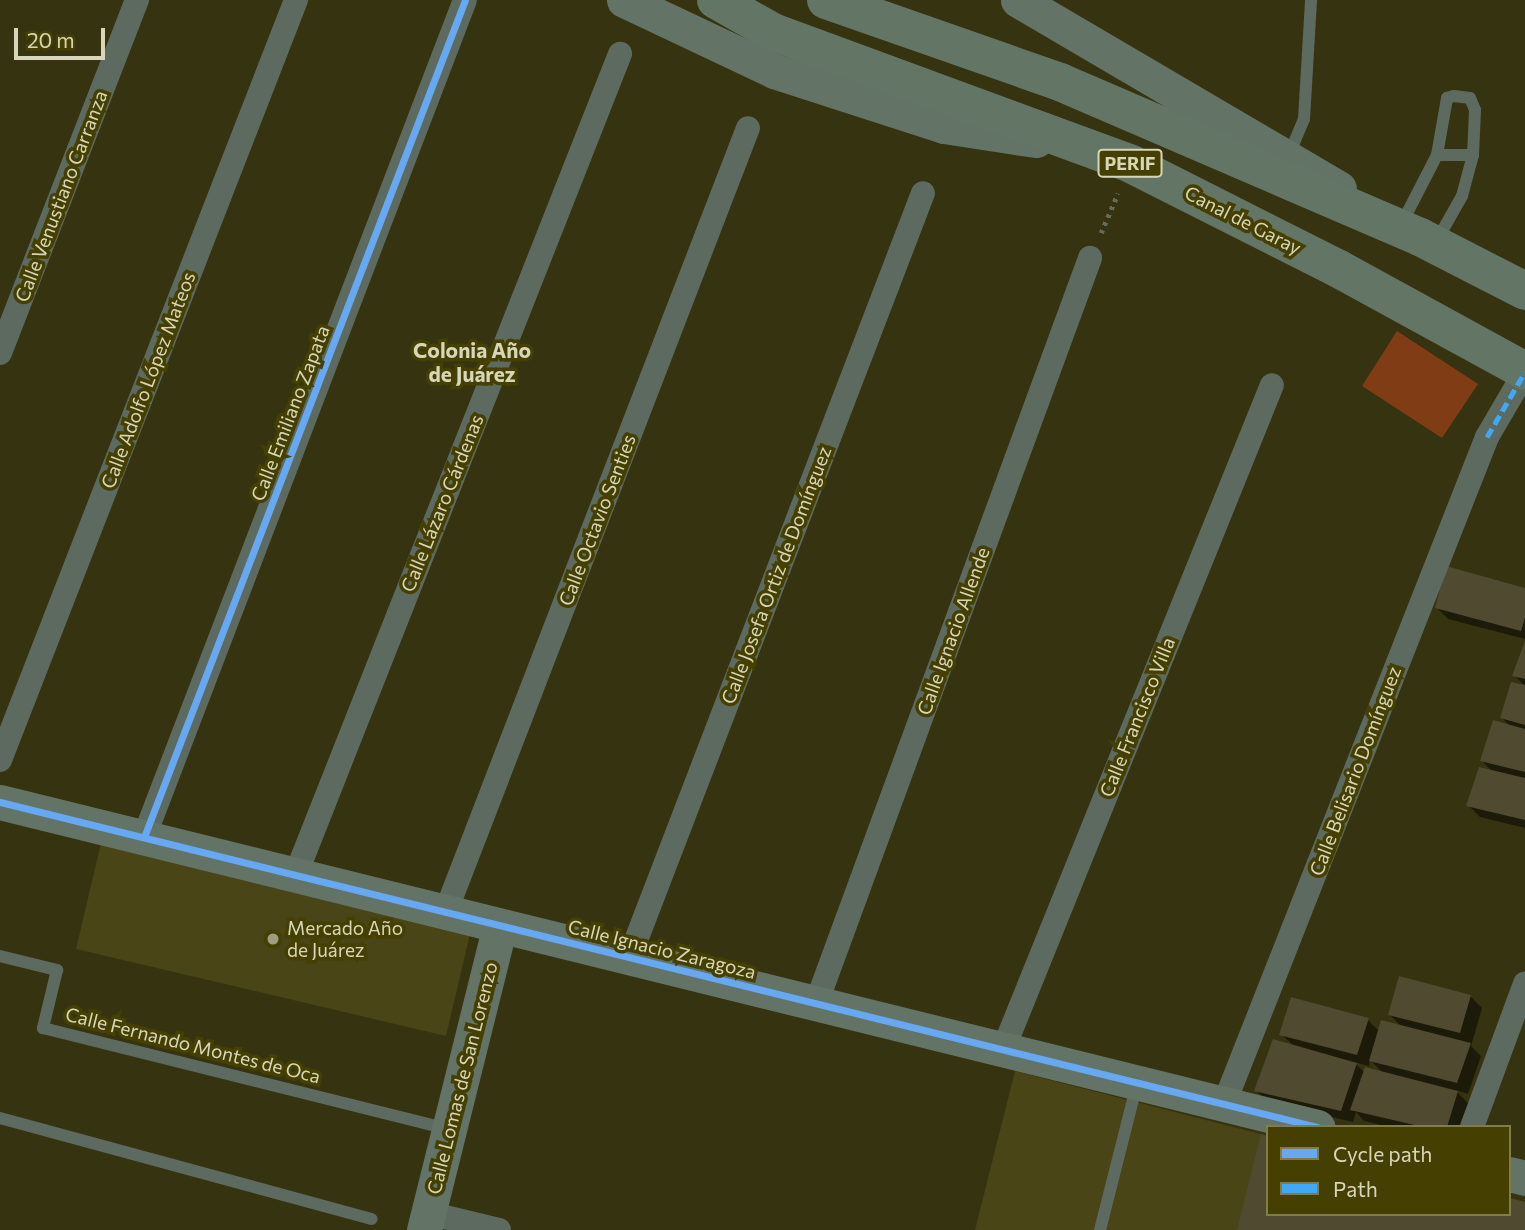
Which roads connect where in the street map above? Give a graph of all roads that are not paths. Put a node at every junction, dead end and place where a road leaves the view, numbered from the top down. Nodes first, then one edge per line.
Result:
1 (138, 0) edge
2 (296, 0) edge
3 (466, 0) edge
4 (624, 0) edge
5 (716, 0) edge
6 (826, 0) edge
7 (1018, 0) edge
8 (1311, 0) edge
9 (620, 54) dead end
10 (748, 128) dead end
11 (1092, 148) junction
12 (1437, 155) junction
13 (1473, 155) junction
14 (1288, 157) junction
15 (923, 193) dead end
16 (1418, 236) junction
17 (1090, 258) road end
18 (1525, 291) edge
19 (0, 353) edge
20 (1525, 372) edge
21 (1272, 385) dead end
22 (0, 760) edge
23 (0, 802) edge
24 (144, 837) junction
25 (296, 874) junction
26 (446, 911) junction
27 (500, 926) junction
28 (0, 956) edge
29 (630, 956) junction
30 (1525, 984) edge
31 (816, 1004) junction
32 (1003, 1050) junction
33 (1138, 1081) junction
34 (1224, 1104) junction
35 (0, 1118) edge
36 (1309, 1125) edge
37 (1473, 1125) edge
38 (448, 1129) junction
39 (371, 1219) dead end
40 (426, 1222) edge
41 (499, 1230) edge
42 (1100, 1230) edge

1 - 19 street, Calle Venustiano Carranza
2 - 22 street, Calle Adolfo López Mateos
3 - 24 street, Calle Emiliano Zapata
4 - 11 street
5 - 11 highway, Canal de Garay / PERIF
6 - 16 highway, PERIF
7 - 14 street
8 - 14 lane
9 - 25 street, Calle Lázaro Cárdenas
10 - 26 street, Calle Octavio Senties
11 - 20 highway, Canal de Garay / PERIF
12 - 13 lane
12 - 13 lane
12 - 16 lane
13 - 16 lane
14 - 16 street
15 - 29 street, Calle Josefa Ortiz de Domínguez
16 - 18 highway, PERIF
17 - 31 street, Calle Ignacio Allende
20 - 34 street, Calle Belisario Domínguez
21 - 32 street, Calle Francisco Villa
23 - 24 street, Calle Ignacio Zaragoza
24 - 25 street, Calle Ignacio Zaragoza
25 - 26 street, Calle Ignacio Zaragoza
26 - 27 street, Calle Ignacio Zaragoza
27 - 29 street, Calle Ignacio Zaragoza
27 - 38 street, Calle Lomas de San Lorenzo
28 - 38 lane, Calle Fernando Montes de Oca
29 - 31 street, Calle Ignacio Zaragoza
30 - 37 street
31 - 32 street, Calle Ignacio Zaragoza
32 - 33 street, Calle Ignacio Zaragoza
33 - 34 street, Calle Ignacio Zaragoza
33 - 42 lane
34 - 36 street, Calle Ignacio Zaragoza
35 - 39 lane
38 - 40 street, Calle Lomas de San Lorenzo
40 - 41 street

